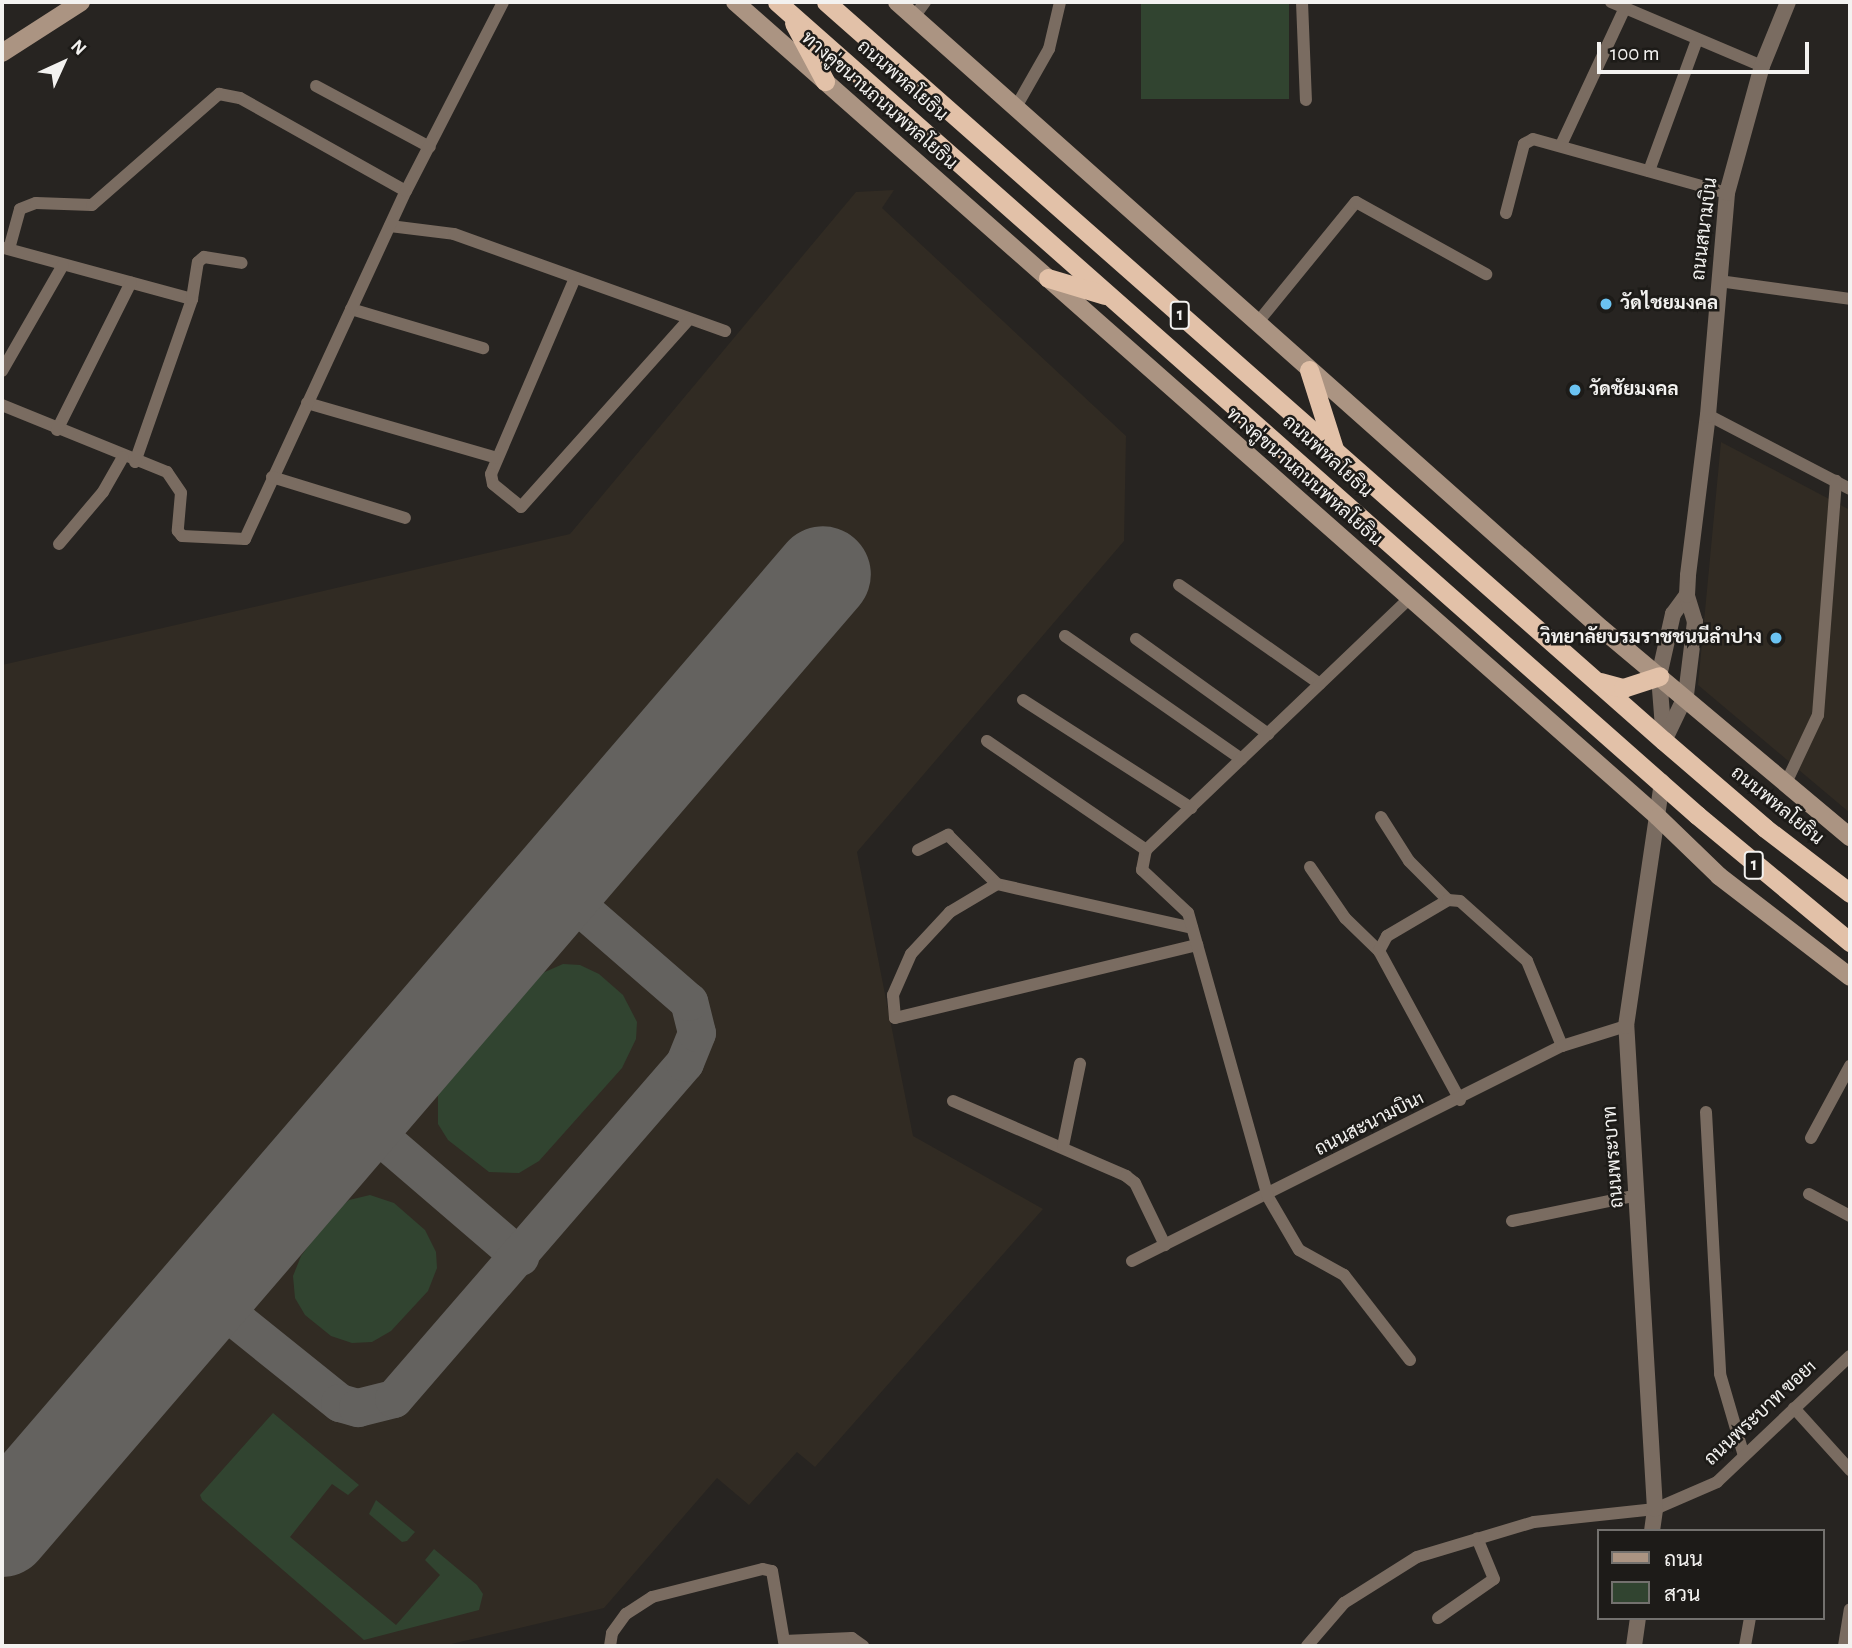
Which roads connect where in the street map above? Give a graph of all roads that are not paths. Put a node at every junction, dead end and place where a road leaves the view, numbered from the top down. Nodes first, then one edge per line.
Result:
1 (81, 2) edge
2 (503, 2) edge
3 (735, 2) edge
4 (825, 2) edge
5 (897, 2) edge
6 (925, 2) edge
7 (1060, 2) edge
8 (1302, 2) edge
9 (1611, 2) edge
10 (1788, 2) edge
11 (782, 6) edge
12 (1625, 8) junction
13 (914, 17) junction
14 (1697, 40) junction
15 (2, 53) edge
16 (1762, 66) junction
17 (825, 81) junction
18 (316, 86) dead end
19 (1306, 100) dead end
20 (1016, 107) junction
21 (1561, 145) junction
22 (430, 147) junction
23 (1649, 172) junction
24 (405, 191) junction
25 (1727, 192) junction
26 (1506, 213) dead end
27 (390, 226) junction
28 (5, 248) edge
29 (242, 263) dead end
30 (63, 265) junction
31 (1486, 274) dead end
32 (575, 278) junction
33 (1048, 278) junction
34 (1719, 281) junction
35 (131, 282) junction
36 (1112, 297) junction
37 (192, 299) junction
38 (1850, 299) edge
39 (351, 309) junction
40 (688, 319) junction
41 (1258, 322) junction
42 (725, 331) dead end
43 (483, 348) dead end
44 (1309, 370) junction
45 (2, 371) edge
46 (307, 403) junction
47 (2, 405) edge
48 (1708, 415) junction
49 (57, 430) junction
50 (1335, 452) junction
51 (497, 458) junction
52 (129, 460) junction
53 (272, 477) junction
54 (1836, 481) junction
55 (1850, 489) edge
56 (405, 518) dead end
57 (59, 544) dead end
58 (1179, 585) dead end
59 (1687, 595) junction
60 (1410, 598) junction
61 (1065, 636) dead end
62 (1136, 639) dead end
63 (1659, 676) junction
64 (1596, 681) junction
65 (1320, 684) junction
66 (1686, 695) junction
67 (1023, 700) dead end
68 (1268, 734) junction
69 (987, 741) dead end
70 (1664, 741) junction
71 (1241, 760) junction
72 (1662, 782) junction
73 (1786, 783) junction
74 (1191, 808) junction
75 (1381, 817) dead end
76 (1658, 817) junction
77 (1850, 837) edge
78 (918, 850) dead end
79 (1146, 850) junction
80 (1310, 867) dead end
81 (997, 884) junction
82 (1850, 893) edge
83 (1448, 900) junction
84 (1192, 928) junction
85 (1850, 942) edge
86 (1197, 945) junction
87 (1379, 951) junction
88 (1850, 977) edge
89 (1626, 1026) junction
90 (1562, 1046) junction
91 (1080, 1064) dead end
92 (1850, 1066) edge
93 (1460, 1100) junction
94 (953, 1101) dead end
95 (1706, 1112) dead end
96 (1811, 1138) dead end
97 (1063, 1146) junction
98 (1809, 1194) dead end
99 (1637, 1195) junction
100 (1268, 1197) junction
101 (1850, 1216) edge
102 (1512, 1222) dead end
103 (1165, 1245) junction
104 (1132, 1261) dead end
105 (1849, 1359) edge
106 (1410, 1360) dead end
107 (1794, 1408) junction
108 (1744, 1456) junction
109 (1850, 1470) edge
110 (1655, 1509) junction
111 (1652, 1529) edge
112 (1477, 1538) junction
113 (1850, 1609) edge
114 (1438, 1618) dead end
115 (1638, 1620) edge
116 (1749, 1620) edge
117 (783, 1644) edge
118 (610, 1646) edge
119 (863, 1646) edge
120 (1307, 1646) edge
121 (1634, 1646) edge
122 (1745, 1646) edge
123 (1844, 1646) edge

1 - 15 main road
2 - 22 street
3 - 17 main road, ทางคู่ขนานถนนพหลโยธิน / 1
4 - 50 highway, ถนนพหลโยธิน / 1
5 - 13 main road, 1
6 - 13 street
7 - 20 street
8 - 19 street
9 - 12 street
10 - 16 street, ถนนสนามบิน
11 - 17 highway
11 - 36 highway, ถนนพหลโยธิน / 1
12 - 14 street
12 - 21 street
13 - 20 main road, 1
14 - 16 street
14 - 23 street
16 - 25 street, ถนนสนามบิน
17 - 33 main road, ทางคู่ขนานถนนพหลโยธิน / 1
18 - 22 street
20 - 41 main road, 1
21 - 23 street
21 - 26 street
22 - 24 street
23 - 25 street
24 - 27 street
24 - 28 street
25 - 34 street, ถนนสนามบิน
27 - 32 street
27 - 39 street
28 - 30 street
29 - 37 street
30 - 35 street
30 - 45 street
31 - 41 street
32 - 40 street
32 - 51 street
33 - 36 highway
33 - 60 main road, ทางคู่ขนานถนนพหลโยธิน / 1
34 - 38 street
34 - 48 street, ถนนสนามบิน
35 - 37 street
35 - 49 street
36 - 72 highway, ถนนพหลโยธิน / 1
37 - 52 street
39 - 43 street
39 - 46 street
40 - 42 street
40 - 51 street
41 - 44 main road, 1
44 - 50 highway
44 - 63 main road, 1
46 - 51 street
46 - 53 street
47 - 49 street
48 - 54 street
48 - 59 street, ถนนสนามบิน
49 - 52 street
50 - 64 highway, ถนนพหลโยธิน / 1
52 - 53 street
52 - 57 street
53 - 56 street
54 - 55 street
54 - 73 street
58 - 65 street
59 - 63 street, ถนนสนามบิน
59 - 66 street, ถนนสนามบิน
60 - 65 street
60 - 76 main road, ทางคู่ขนานถนนพหลโยธิน / 1
61 - 71 street
62 - 68 street
63 - 64 highway
63 - 66 main road, 1
63 - 70 street, ถนนสนามบิน
64 - 70 highway, ถนนพหลโยธิน / 1
65 - 68 street
66 - 70 street, ถนนสนามบิน
66 - 73 main road, 1
67 - 74 street
68 - 71 street
69 - 79 street
70 - 72 highway
70 - 82 highway, ถนนพหลโยธิน / 1
71 - 74 street
72 - 76 street, ถนนพระบาท
72 - 85 highway, ถนนพหลโยธิน / 1
73 - 77 main road, 1
74 - 79 street
75 - 83 street
76 - 88 main road, ทางคู่ขนานถนนพหลโยธิน / 1
76 - 89 street, ถนนพระบาท
78 - 81 street
79 - 84 street
80 - 87 street
81 - 84 street
81 - 86 street
83 - 87 street
83 - 90 street
84 - 86 street
86 - 100 street
87 - 93 street
89 - 90 street, ถนนสะนามบิน1
89 - 99 street, ถนนพระบาท
90 - 93 street, ถนนสะนามบิน1
91 - 97 street
92 - 96 street
93 - 100 street, ถนนสะนามบิน1
94 - 97 street
95 - 108 street
97 - 103 street
98 - 101 street
99 - 102 street
99 - 110 street, ถนนพระบาท
100 - 103 street, ถนนสะนามบิน1
100 - 106 street
103 - 104 street, ถนนสะนามบิน1
105 - 107 street, ถนนพระบาท ฃอย1
107 - 108 street, ถนนพระบาท ฃอย1
107 - 109 street
108 - 110 street, ถนนพระบาท ฃอย1
110 - 111 street, ถนนพระบาท
110 - 112 street, ถนนพระบาท ฃอย1
112 - 114 street
112 - 120 street, ถนนพระบาท ฃอย1
113 - 123 street
115 - 121 street
116 - 122 street
117 - 118 street
117 - 119 street

